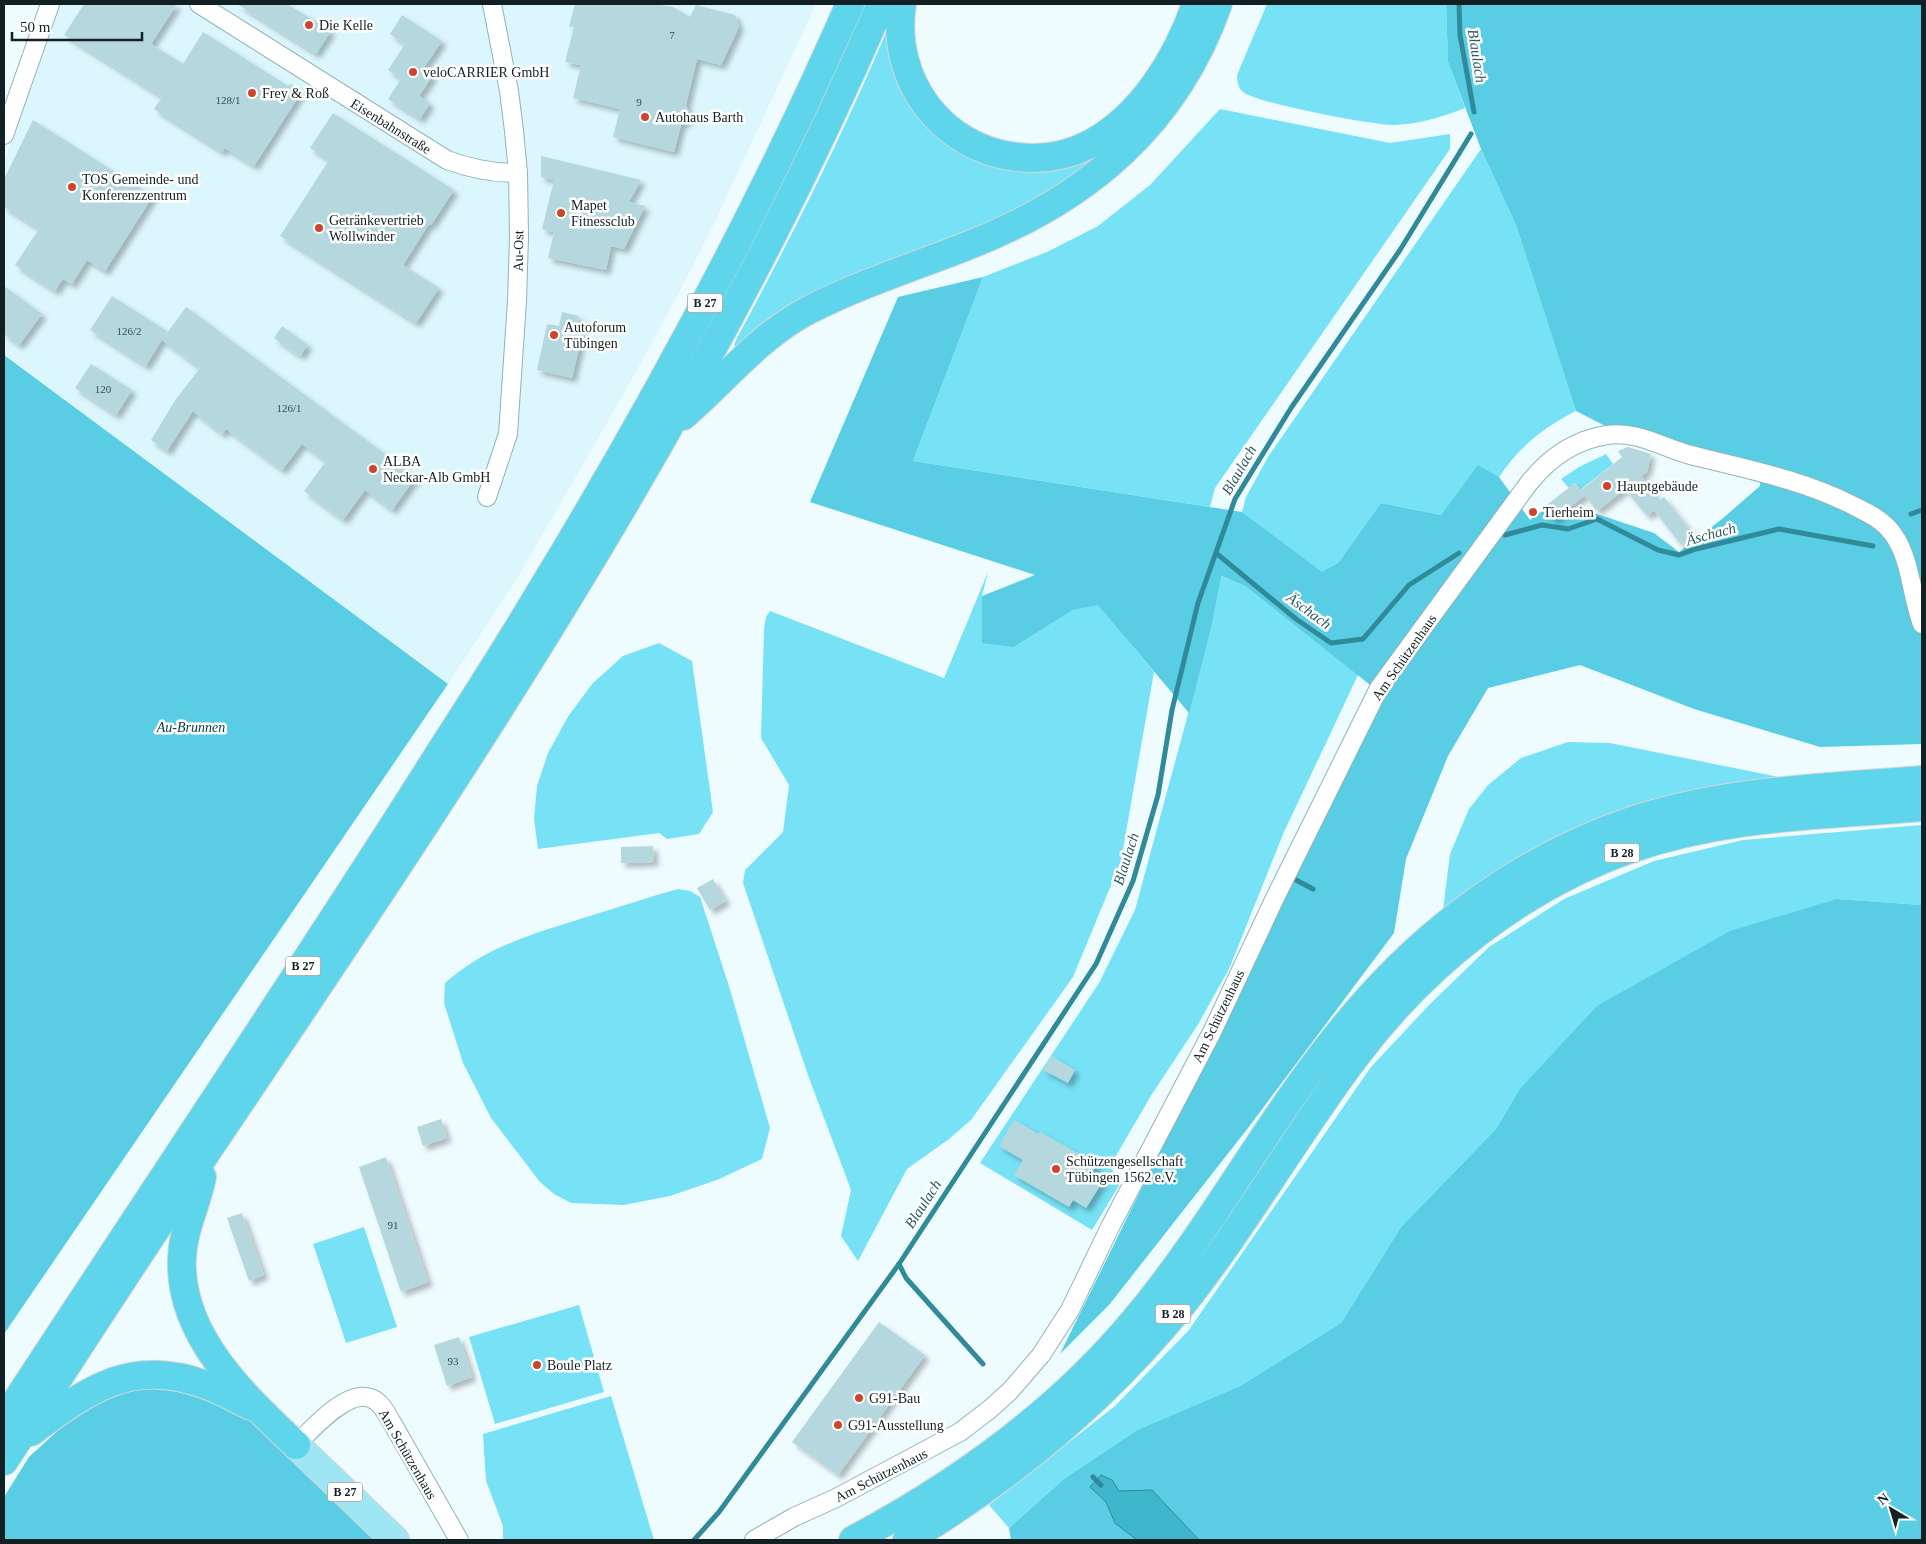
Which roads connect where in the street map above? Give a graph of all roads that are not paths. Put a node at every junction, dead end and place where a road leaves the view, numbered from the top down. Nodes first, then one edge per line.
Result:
1 (50, 4) edge
2 (199, 4) edge
3 (492, 4) edge
4 (850, 4) edge
5 (881, 4) edge
6 (902, 4) edge
7 (1196, 4) edge
8 (1218, 4) edge
9 (4, 135) edge
10 (518, 173) junction
11 (669, 429) junction
12 (487, 497) dead end
13 (1922, 624) edge
14 (1922, 780) edge
15 (1922, 806) edge
16 (205, 1155) junction
17 (258, 1410) junction
18 (8, 1441) edge
19 (296, 1444) junction
20 (394, 1540) edge
21 (459, 1540) edge
22 (754, 1540) edge
23 (853, 1540) edge
24 (907, 1540) edge

1 - 9 street
2 - 10 street, Eisenbahnstraße
3 - 10 street, Au-Ost
4 - 18 highway, B 27
5 - 11 highway, B 27
6 - 7 highway
8 - 11 highway
10 - 12 street, Au-Ost
11 - 16 highway, B 27
13 - 22 street, Am Schützenhaus
14 - 23 highway, B 28
15 - 24 highway, B 28
16 - 17 highway
16 - 18 highway, B 27
17 - 18 highway
17 - 19 highway
19 - 20 main road, B 27
19 - 21 street, Am Schützenhaus

